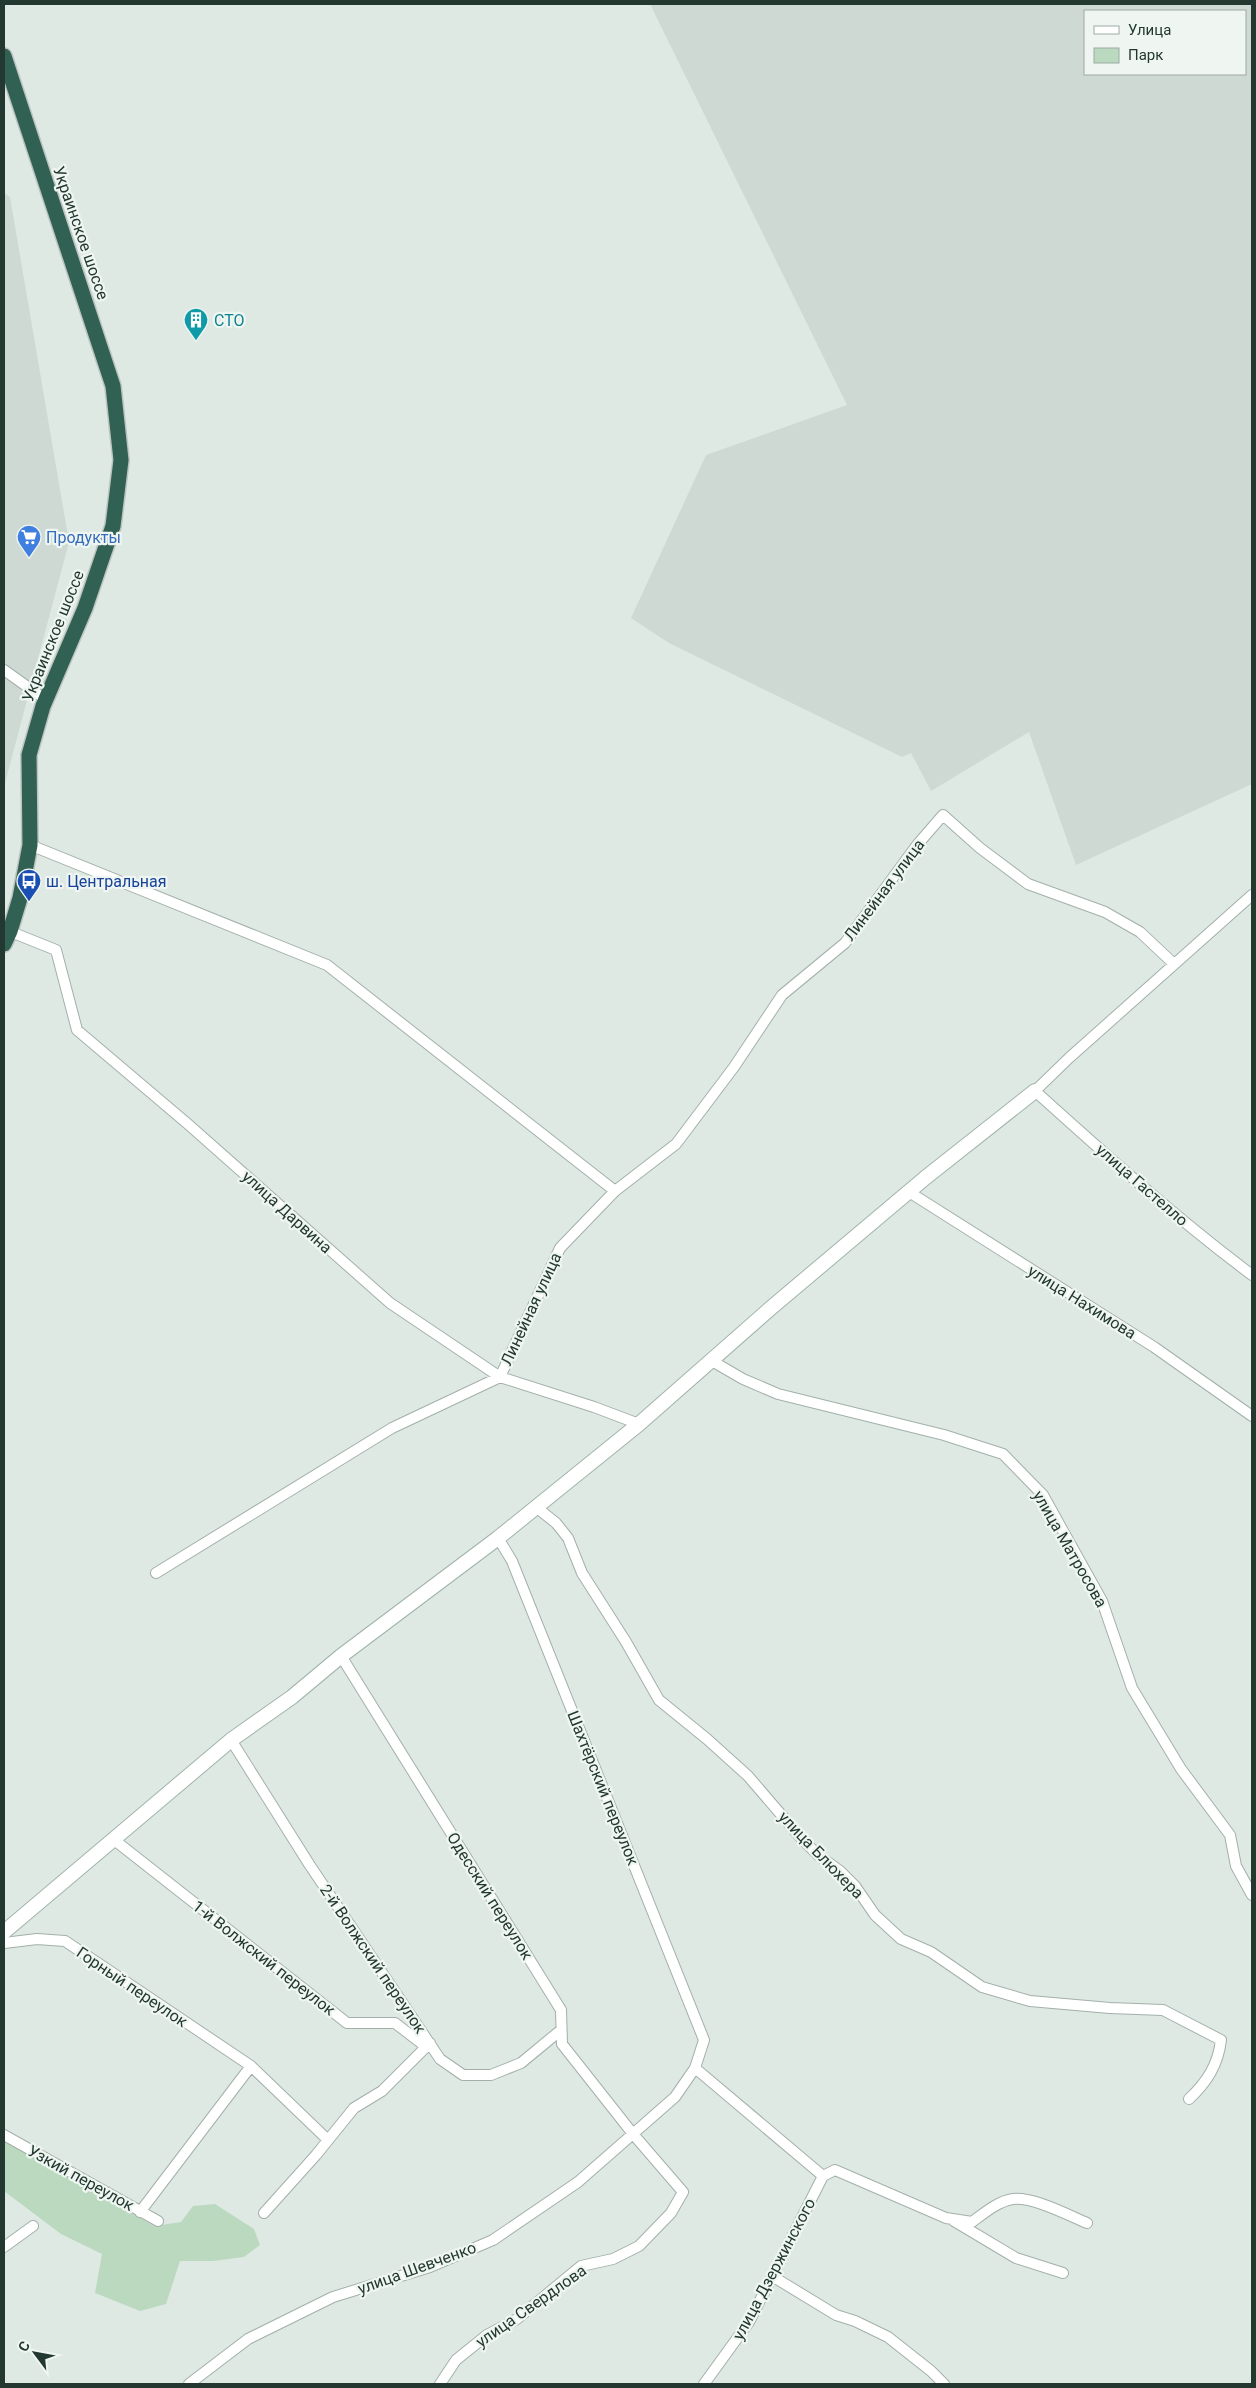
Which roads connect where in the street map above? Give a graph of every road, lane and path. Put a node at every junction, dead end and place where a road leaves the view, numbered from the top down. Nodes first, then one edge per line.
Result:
1 (4, 56) edge
2 (4, 670) edge
3 (46, 700) junction
4 (30, 846) junction
5 (1252, 895) edge
6 (6, 935) edge
7 (1174, 964) junction
8 (1035, 1091) junction
9 (615, 1191) junction
10 (909, 1192) junction
11 (1252, 1275) edge
12 (712, 1361) junction
13 (500, 1377) junction
14 (1252, 1416) edge
15 (639, 1424) junction
16 (536, 1507) junction
17 (498, 1538) junction
18 (156, 1573) dead end
19 (341, 1656) junction
20 (231, 1740) junction
21 (113, 1839) junction
22 (1252, 1895) edge
23 (4, 1932) edge
24 (4, 1943) edge
25 (562, 2030) junction
26 (704, 2040) joint
27 (428, 2045) junction
28 (251, 2066) junction
29 (695, 2068) junction
30 (1189, 2099) dead end
31 (634, 2134) junction
32 (4, 2135) edge
33 (328, 2140) junction
34 (823, 2176) junction
35 (140, 2212) junction
36 (264, 2212) dead end
37 (949, 2218) junction
38 (158, 2221) dead end
39 (1088, 2223) dead end
40 (33, 2226) dead end
41 (4, 2247) edge
42 (1063, 2273) dead end
43 (772, 2276) junction
44 (189, 2384) edge
45 (440, 2384) edge
46 (704, 2384) edge
47 (944, 2384) edge

1 - 3 highway, Украинское шоссе
2 - 3 street
3 - 4 highway, Украинское шоссе
4 - 6 highway, Украинское шоссе
4 - 9 street
5 - 7 street
6 - 13 street, улица Дарвина
7 - 8 street
7 - 9 street, Линейная улица
8 - 10 street
8 - 11 street, улица Гастелло
9 - 13 street, Линейная улица
10 - 12 street
10 - 14 street, улица Нахимова
12 - 15 street
12 - 22 street, улица Матросова
13 - 15 street, улица Дарвина
13 - 18 street, Линейная улица
15 - 16 street
16 - 17 street
16 - 30 street, улица Блюхера
17 - 19 street
17 - 26 street, Шахтёрский переулок
19 - 20 street
19 - 25 street, Одесский переулок
20 - 21 street
20 - 27 street, 2-й Волжский переулок
21 - 23 street
21 - 27 street, 1-й Волжский переулок
24 - 28 street, Горный переулок
25 - 27 street, 2-й Волжский переулок
25 - 31 street, Одесский переулок
26 - 29 street, улица Шевченко
27 - 33 street
28 - 33 street, Горный переулок
28 - 35 street
29 - 31 street, улица Шевченко
29 - 34 street
31 - 44 street, улица Шевченко
31 - 45 street, улица Свердлова
32 - 35 street, Узкий переулок
33 - 36 street
34 - 37 street
34 - 43 street, улица Дзержинского
35 - 38 street, Узкий переулок
37 - 39 street
37 - 42 street
40 - 41 street
43 - 46 street, улица Дзержинского
43 - 47 street

